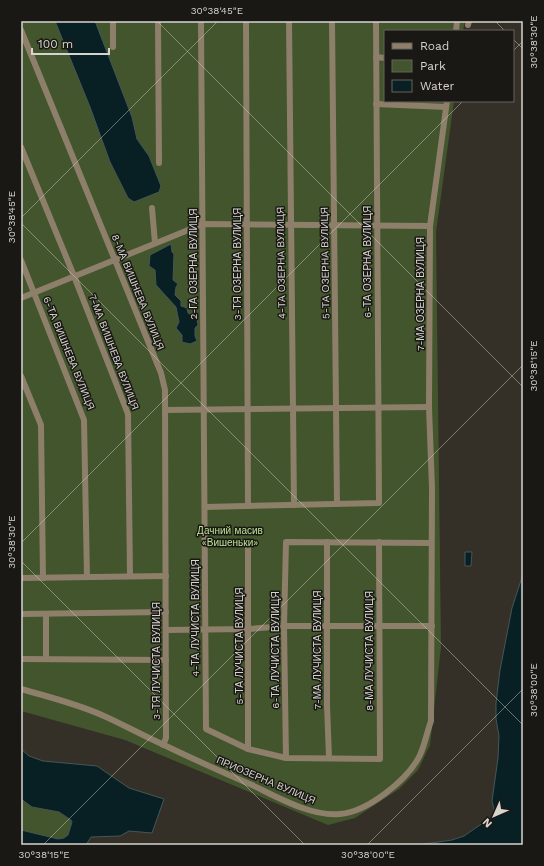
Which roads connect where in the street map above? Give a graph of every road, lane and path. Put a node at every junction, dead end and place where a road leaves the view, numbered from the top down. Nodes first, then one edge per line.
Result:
1 (113, 21) edge
2 (158, 21) edge
3 (201, 21) edge
4 (246, 21) edge
5 (289, 21) edge
6 (332, 21) edge
7 (376, 21) edge
8 (21, 30) edge
9 (113, 48) dead end
10 (376, 58) junction
11 (384, 58) edge
12 (376, 104) junction
13 (446, 104) edge
14 (21, 147) edge
15 (159, 163) dead end
16 (152, 208) dead end
17 (203, 224) junction
18 (247, 225) junction
19 (291, 225) junction
20 (334, 225) junction
21 (377, 225) junction
22 (430, 226) junction
23 (155, 243) junction
24 (21, 260) edge
25 (114, 260) junction
26 (74, 276) junction
27 (34, 292) junction
28 (21, 298) edge
29 (21, 376) edge
30 (429, 407) junction
31 (336, 408) junction
32 (378, 408) junction
33 (247, 409) junction
34 (293, 409) junction
35 (165, 410) junction
36 (204, 410) junction
37 (432, 488) joint
38 (337, 504) junction
39 (294, 505) junction
40 (248, 506) junction
41 (205, 507) junction
42 (327, 542) junction
43 (379, 542) junction
44 (431, 542) junction
45 (205, 544) junction
46 (130, 576) junction
47 (166, 576) junction
48 (88, 577) junction
49 (21, 578) edge
50 (43, 578) junction
51 (166, 612) junction
52 (21, 614) edge
53 (46, 614) junction
54 (284, 626) junction
55 (327, 626) junction
56 (379, 626) junction
57 (432, 626) junction
58 (205, 629) junction
59 (249, 629) junction
60 (166, 630) junction
61 (21, 659) edge
62 (46, 659) junction
63 (166, 660) junction
64 (21, 689) edge
65 (163, 745) junction
66 (248, 749) junction
67 (286, 758) junction
68 (329, 758) junction

1 - 9 street
2 - 15 street
3 - 17 street, 2-ГА ОЗЕРНА ВУЛИЦЯ
4 - 18 street, 3-ТЯ ОЗЕРНА ВУЛИЦЯ
5 - 19 street, 4-ТА ОЗЕРНА ВУЛИЦЯ
6 - 20 street, 5-ТА ОЗЕРНА ВУЛИЦЯ
7 - 10 street, 6-ТА ОЗЕРНА ВУЛИЦЯ
8 - 25 street, 8-МА ВИШНЕВА ВУЛИЦЯ
10 - 11 street
10 - 12 street, 6-ТА ОЗЕРНА ВУЛИЦЯ
12 - 13 street
12 - 21 street, 6-ТА ОЗЕРНА ВУЛИЦЯ
13 - 22 street, 7-МА ОЗЕРНА ВУЛИЦЯ
14 - 26 street, 7-МА ВИШНЕВА ВУЛИЦЯ
16 - 23 street
17 - 18 street
17 - 23 street
17 - 36 street, 2-ГА ОЗЕРНА ВУЛИЦЯ
18 - 19 street
18 - 33 street, 3-ТЯ ОЗЕРНА ВУЛИЦЯ
19 - 20 street
19 - 34 street, 4-ТА ОЗЕРНА ВУЛИЦЯ
20 - 21 street
20 - 31 street, 5-ТА ОЗЕРНА ВУЛИЦЯ
21 - 22 street
21 - 32 street, 6-ТА ОЗЕРНА ВУЛИЦЯ
22 - 30 street, 7-МА ОЗЕРНА ВУЛИЦЯ
23 - 25 street
24 - 27 street, 6-ТА ВИШНЕВА ВУЛИЦЯ
25 - 26 street
25 - 35 street, 8-МА ВИШНЕВА ВУЛИЦЯ
26 - 27 street
26 - 46 street, 7-МА ВИШНЕВА ВУЛИЦЯ
27 - 28 street
27 - 48 street, 6-ТА ВИШНЕВА ВУЛИЦЯ
29 - 50 street
30 - 32 street
30 - 37 street, 7-МА ОЗЕРНА ВУЛИЦЯ
31 - 32 street
31 - 34 street
31 - 38 street, 5-ТА ОЗЕРНА ВУЛИЦЯ
32 - 38 street, 6-ТА ОЗЕРНА ВУЛИЦЯ
33 - 34 street
33 - 36 street
33 - 40 street, 3-ТЯ ОЗЕРНА ВУЛИЦЯ
34 - 39 street, 4-ТА ОЗЕРНА ВУЛИЦЯ
35 - 36 street
35 - 47 street, 8-МА ВИШНЕВА ВУЛИЦЯ
36 - 41 street, 2-ГА ОЗЕРНА ВУЛИЦЯ
37 - 44 street, ПРИОЗЕРНА ВУЛИЦЯ
38 - 39 street
39 - 40 street
40 - 41 street
41 - 45 street, 4-ТА ЛУЧИСТА ВУЛИЦЯ
42 - 43 street
42 - 54 street, 6-ТА ЛУЧИСТА ВУЛИЦЯ
42 - 55 street, 7-МА ЛУЧИСТА ВУЛИЦЯ
43 - 44 street
43 - 56 street, 8-МА ЛУЧИСТА ВУЛИЦЯ
44 - 57 street, ПРИОЗЕРНА ВУЛИЦЯ
45 - 58 street, 4-ТА ЛУЧИСТА ВУЛИЦЯ
45 - 59 street, 5-ТА ЛУЧИСТА ВУЛИЦЯ
46 - 47 street
46 - 48 street
47 - 51 street, 3-ТЯ ЛУЧИСТА ВУЛИЦЯ
48 - 50 street
49 - 50 street
51 - 53 street
51 - 60 street, 3-ТЯ ЛУЧИСТА ВУЛИЦЯ
52 - 53 street
53 - 62 street
54 - 55 street
54 - 59 street
54 - 67 street, 6-ТА ЛУЧИСТА ВУЛИЦЯ
55 - 56 street
55 - 68 street, 7-МА ЛУЧИСТА ВУЛИЦЯ
56 - 57 street
56 - 68 street, 8-МА ЛУЧИСТА ВУЛИЦЯ
57 - 65 street, ПРИОЗЕРНА ВУЛИЦЯ
58 - 59 street
58 - 60 street
58 - 66 street, 4-ТА ЛУЧИСТА ВУЛИЦЯ
59 - 66 street, 5-ТА ЛУЧИСТА ВУЛИЦЯ
60 - 63 street, 3-ТЯ ЛУЧИСТА ВУЛИЦЯ
61 - 62 street
62 - 63 street
63 - 65 street, 3-ТЯ ЛУЧИСТА ВУЛИЦЯ
64 - 65 street, ПРИОЗЕРНА ВУЛИЦЯ
66 - 67 street
67 - 68 street

